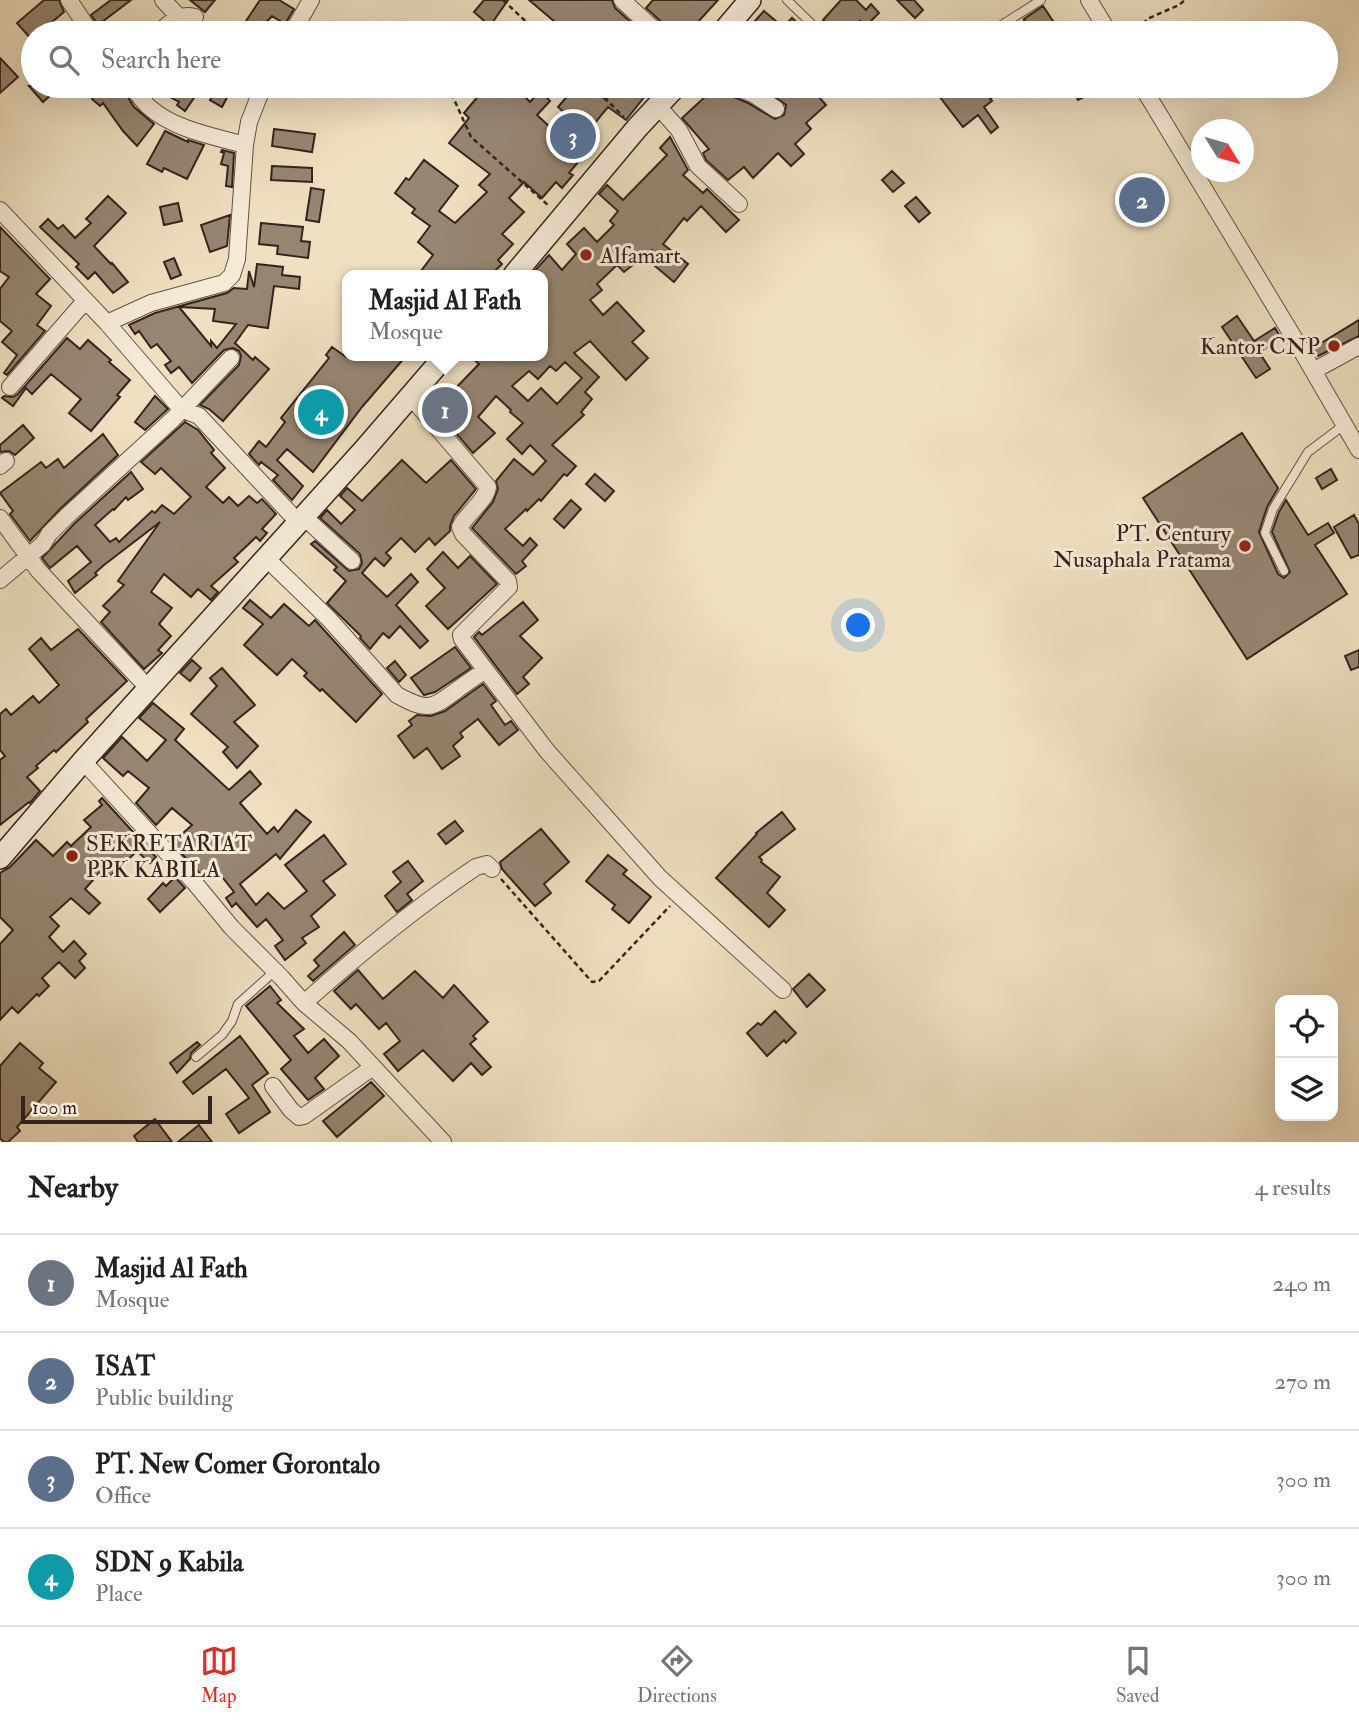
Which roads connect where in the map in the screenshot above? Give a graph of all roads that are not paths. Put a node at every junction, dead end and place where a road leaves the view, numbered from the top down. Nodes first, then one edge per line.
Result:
1 (69, 0) edge
2 (163, 0) edge
3 (311, 0) edge
4 (622, 0) edge
5 (750, 0) edge
6 (787, 0) edge
7 (1041, 0) edge
8 (1089, 0) edge
9 (178, 16) junction
10 (195, 17) dead end
11 (83, 21) edge
12 (172, 21) edge
13 (299, 21) edge
14 (644, 21) edge
15 (732, 21) edge
16 (809, 21) edge
17 (1008, 21) edge
18 (1102, 21) edge
19 (141, 98) edge
20 (258, 98) edge
21 (665, 98) edge
22 (760, 98) edge
23 (1149, 98) edge
24 (658, 106) junction
25 (776, 108) dead end
26 (245, 145) junction
27 (739, 204) dead end
28 (0, 211) edge
29 (518, 270) edge
30 (85, 300) junction
31 (107, 323) junction
32 (1359, 346) edge
33 (231, 358) dead end
34 (441, 361) edge
35 (1313, 371) junction
36 (10, 387) dead end
37 (410, 396) junction
38 (181, 409) junction
39 (1345, 425) junction
40 (1359, 450) edge
41 (0, 518) edge
42 (301, 520) junction
43 (27, 557) junction
44 (267, 559) junction
45 (352, 561) dead end
46 (1284, 571) dead end
47 (0, 580) edge
48 (485, 670) junction
49 (149, 689) junction
50 (83, 761) junction
51 (0, 858) edge
52 (492, 869) road end
53 (275, 971) junction
54 (783, 990) dead end
55 (303, 1003) junction
56 (196, 1057) dead end
57 (373, 1067) junction
58 (273, 1086) dead end
59 (443, 1142) edge

1 - 11 street
2 - 9 street
3 - 13 street
4 - 14 street
5 - 15 main road
6 - 16 lane
7 - 17 lane
8 - 18 street
9 - 10 street
9 - 12 street
19 - 26 street
20 - 26 street
21 - 24 main road
22 - 25 street
23 - 35 street
24 - 27 street
24 - 29 main road
26 - 31 street
28 - 30 street
30 - 31 street
30 - 36 street
31 - 38 street
32 - 35 street
33 - 38 street
34 - 37 main road
35 - 39 street
37 - 42 main road
37 - 48 street
38 - 42 street
38 - 43 street
39 - 40 street
39 - 46 lane
41 - 43 street
42 - 44 main road
42 - 45 street
43 - 47 street
43 - 49 street
44 - 48 street
44 - 49 main road
48 - 54 street
49 - 50 main road
50 - 51 main road
50 - 53 street
52 - 55 street
53 - 55 street
53 - 56 lane
55 - 57 street
57 - 58 street
57 - 59 street

